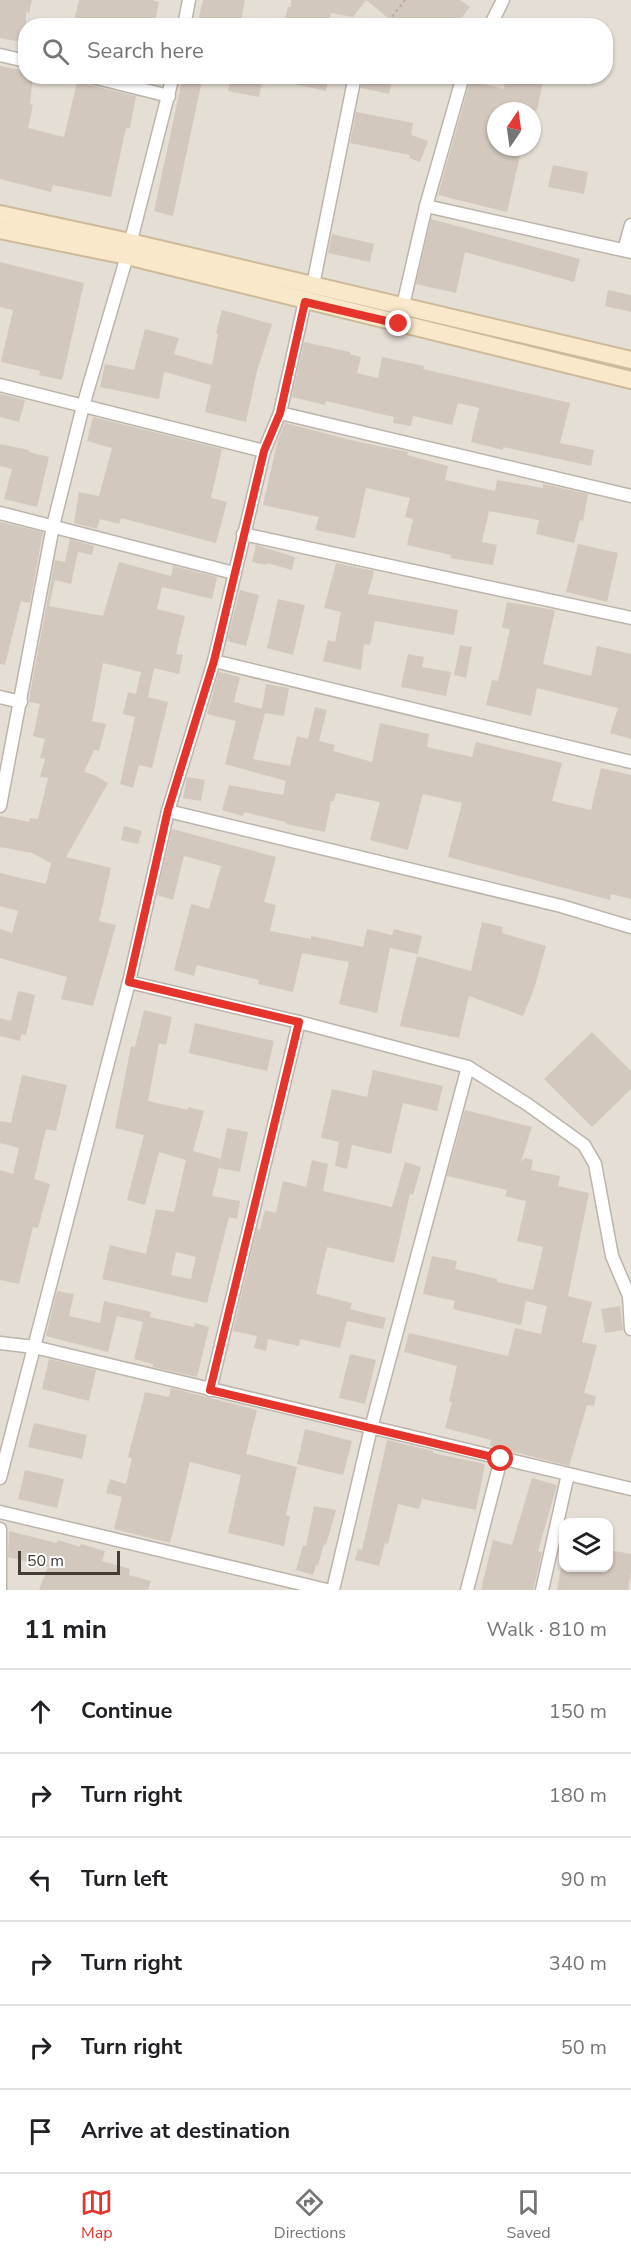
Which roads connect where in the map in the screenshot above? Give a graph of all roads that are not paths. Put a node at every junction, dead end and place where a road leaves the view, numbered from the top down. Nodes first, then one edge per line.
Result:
1 (189, 0) edge
2 (503, 0) edge
3 (186, 18) edge
4 (494, 18) edge
5 (0, 55) edge
6 (18, 59) edge
7 (121, 84) edge
8 (171, 84) edge
9 (353, 84) edge
10 (461, 84) edge
11 (169, 96) junction
12 (426, 206) junction
13 (0, 214) edge
14 (631, 225) edge
15 (0, 230) edge
16 (129, 249) junction
17 (628, 251) edge
18 (313, 285) junction
19 (305, 302) junction
20 (402, 306) junction
21 (399, 324) junction
22 (631, 360) edge
23 (631, 380) edge
24 (0, 385) edge
25 (82, 406) junction
26 (280, 413) junction
27 (264, 451) junction
28 (631, 496) edge
29 (0, 513) edge
30 (53, 526) junction
31 (243, 534) junction
32 (234, 573) junction
33 (631, 618) edge
34 (214, 661) junction
35 (0, 697) edge
36 (21, 702) junction
37 (631, 762) edge
38 (0, 806) edge
39 (168, 810) junction
40 (631, 927) edge
41 (129, 982) junction
42 (299, 1022) junction
43 (468, 1067) junction
44 (630, 1296) edge
45 (631, 1329) edge
46 (0, 1343) edge
47 (34, 1347) junction
48 (210, 1390) junction
49 (371, 1428) junction
50 (501, 1459) junction
51 (568, 1474) junction
52 (0, 1478) edge
53 (631, 1489) edge
54 (0, 1512) edge
55 (0, 1529) edge
56 (0, 1590) edge
57 (327, 1590) edge
58 (333, 1590) edge
59 (467, 1590) edge
60 (542, 1590) edge

1 - 3 street
2 - 4 street
5 - 6 street
7 - 11 street
8 - 11 street
9 - 18 street
10 - 12 street
11 - 16 street
12 - 17 street
12 - 20 street
13 - 16 main road
14 - 17 street
15 - 16 main road
16 - 18 main road
16 - 19 main road
16 - 25 street
18 - 20 main road
19 - 21 main road
19 - 26 street
20 - 21 street
20 - 22 main road
21 - 23 main road
24 - 25 street
25 - 27 street
25 - 30 street
26 - 27 street
26 - 28 street
27 - 31 street
29 - 30 street
30 - 32 street
30 - 36 street
31 - 32 street
31 - 33 street
32 - 34 street
34 - 37 street
34 - 39 street
35 - 36 street
36 - 38 street
39 - 40 street
39 - 41 street
41 - 42 street
41 - 47 street
42 - 43 street
42 - 48 street
43 - 44 street
43 - 49 street
44 - 45 street
46 - 47 street
47 - 48 street
47 - 52 street
48 - 49 street
49 - 50 street
49 - 58 street
50 - 51 street
50 - 59 street
51 - 53 street
51 - 60 street
54 - 57 street
55 - 56 street

